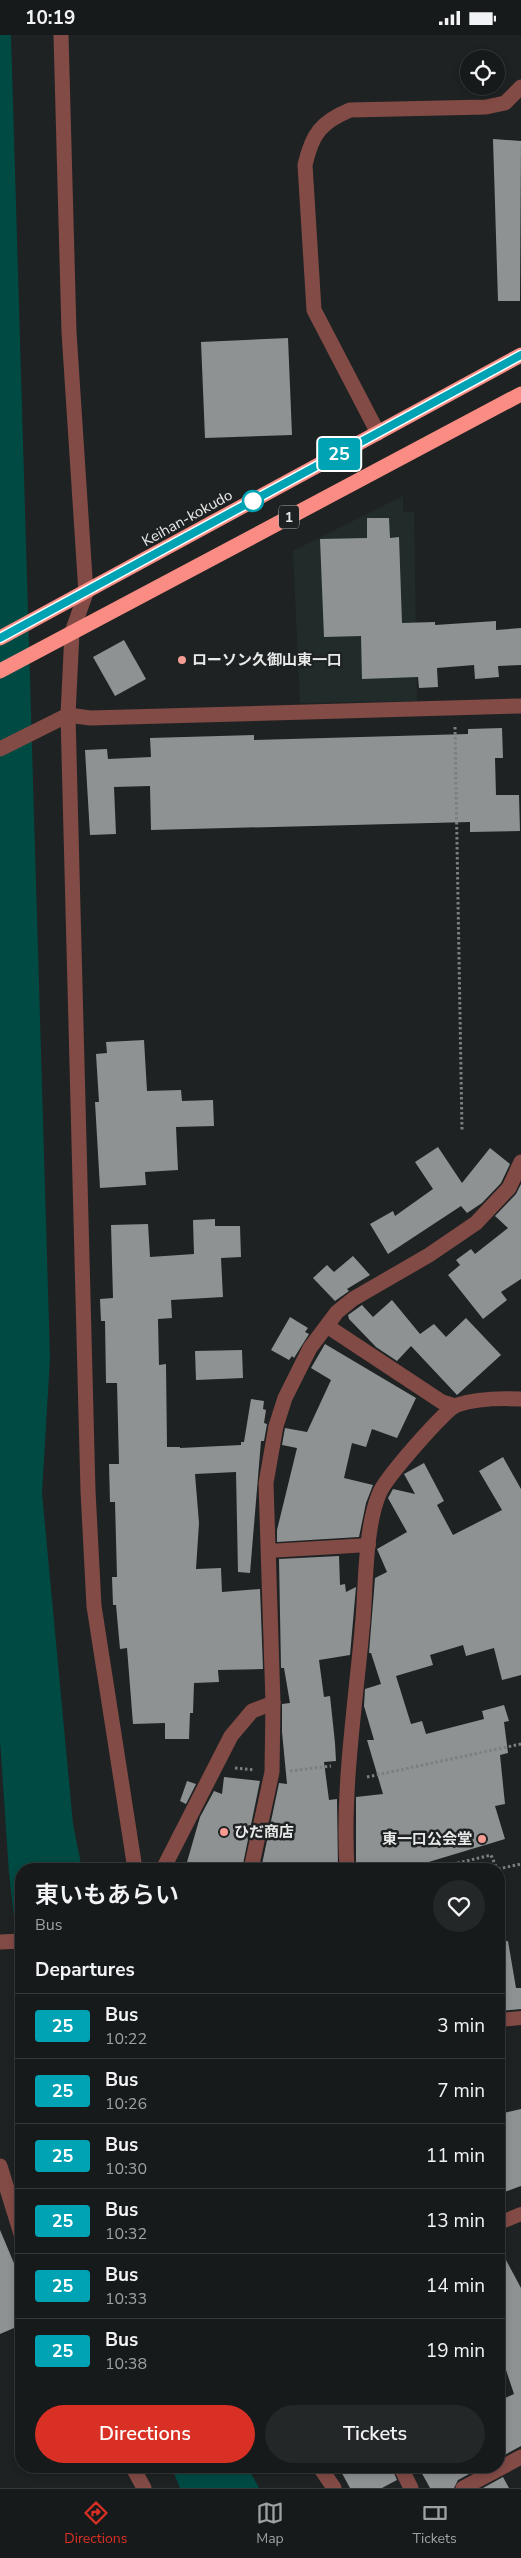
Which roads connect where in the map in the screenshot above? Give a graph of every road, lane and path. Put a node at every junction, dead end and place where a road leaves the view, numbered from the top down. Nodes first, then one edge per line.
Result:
1 (61, 35) edge
2 (521, 87) edge
3 (521, 355) edge
4 (521, 394) edge
5 (378, 433) junction
6 (86, 593) junction
7 (72, 632) junction
8 (0, 638) edge
9 (0, 671) edge
10 (521, 706) edge
11 (454, 708) junction
12 (63, 717) junction
13 (0, 749) edge
14 (462, 1130) dead end
15 (521, 1162) edge
16 (327, 1326) junction
17 (521, 1399) edge
18 (455, 1405) junction
19 (369, 1545) junction
20 (268, 1551) junction
21 (273, 1703) junction
22 (521, 1744) edge
23 (346, 1781) junction
24 (134, 1863) edge
25 (166, 1863) edge
26 (252, 1863) edge
27 (348, 1863) edge
28 (458, 1863) edge
29 (495, 1863) edge
30 (521, 1864) edge
31 (505, 1867) edge
32 (15, 1941) edge
33 (0, 1942) edge
34 (521, 2017) edge
35 (505, 2020) edge
36 (0, 2166) edge
37 (521, 2214) edge
38 (15, 2215) edge
39 (505, 2221) edge
40 (521, 2457) edge
41 (505, 2466) edge
42 (136, 2473) edge
43 (324, 2473) edge
44 (404, 2473) edge
45 (491, 2473) edge
46 (144, 2488) edge
47 (334, 2488) edge
48 (412, 2488) edge
49 (463, 2488) edge

1 - 6 street
2 - 5 street
3 - 5 highway, Keihan-kokudo / 1
4 - 7 highway, 1
5 - 6 highway, Keihan-kokudo / 1
6 - 7 street
6 - 8 highway, Keihan-kokudo / 1
7 - 9 highway, 1
7 - 12 street
10 - 11 street
11 - 12 street
11 - 14 path
12 - 13 street
12 - 24 street
15 - 16 street
16 - 18 street
16 - 20 street
17 - 18 street
18 - 19 street
19 - 20 lane
19 - 23 street
20 - 21 street
21 - 25 street
21 - 26 street
22 - 23 path
23 - 27 street
28 - 29 path
30 - 31 path
32 - 33 street
34 - 35 lane
36 - 38 street
37 - 39 lane
40 - 41 street
42 - 46 street
43 - 47 street
44 - 48 street
45 - 49 street

